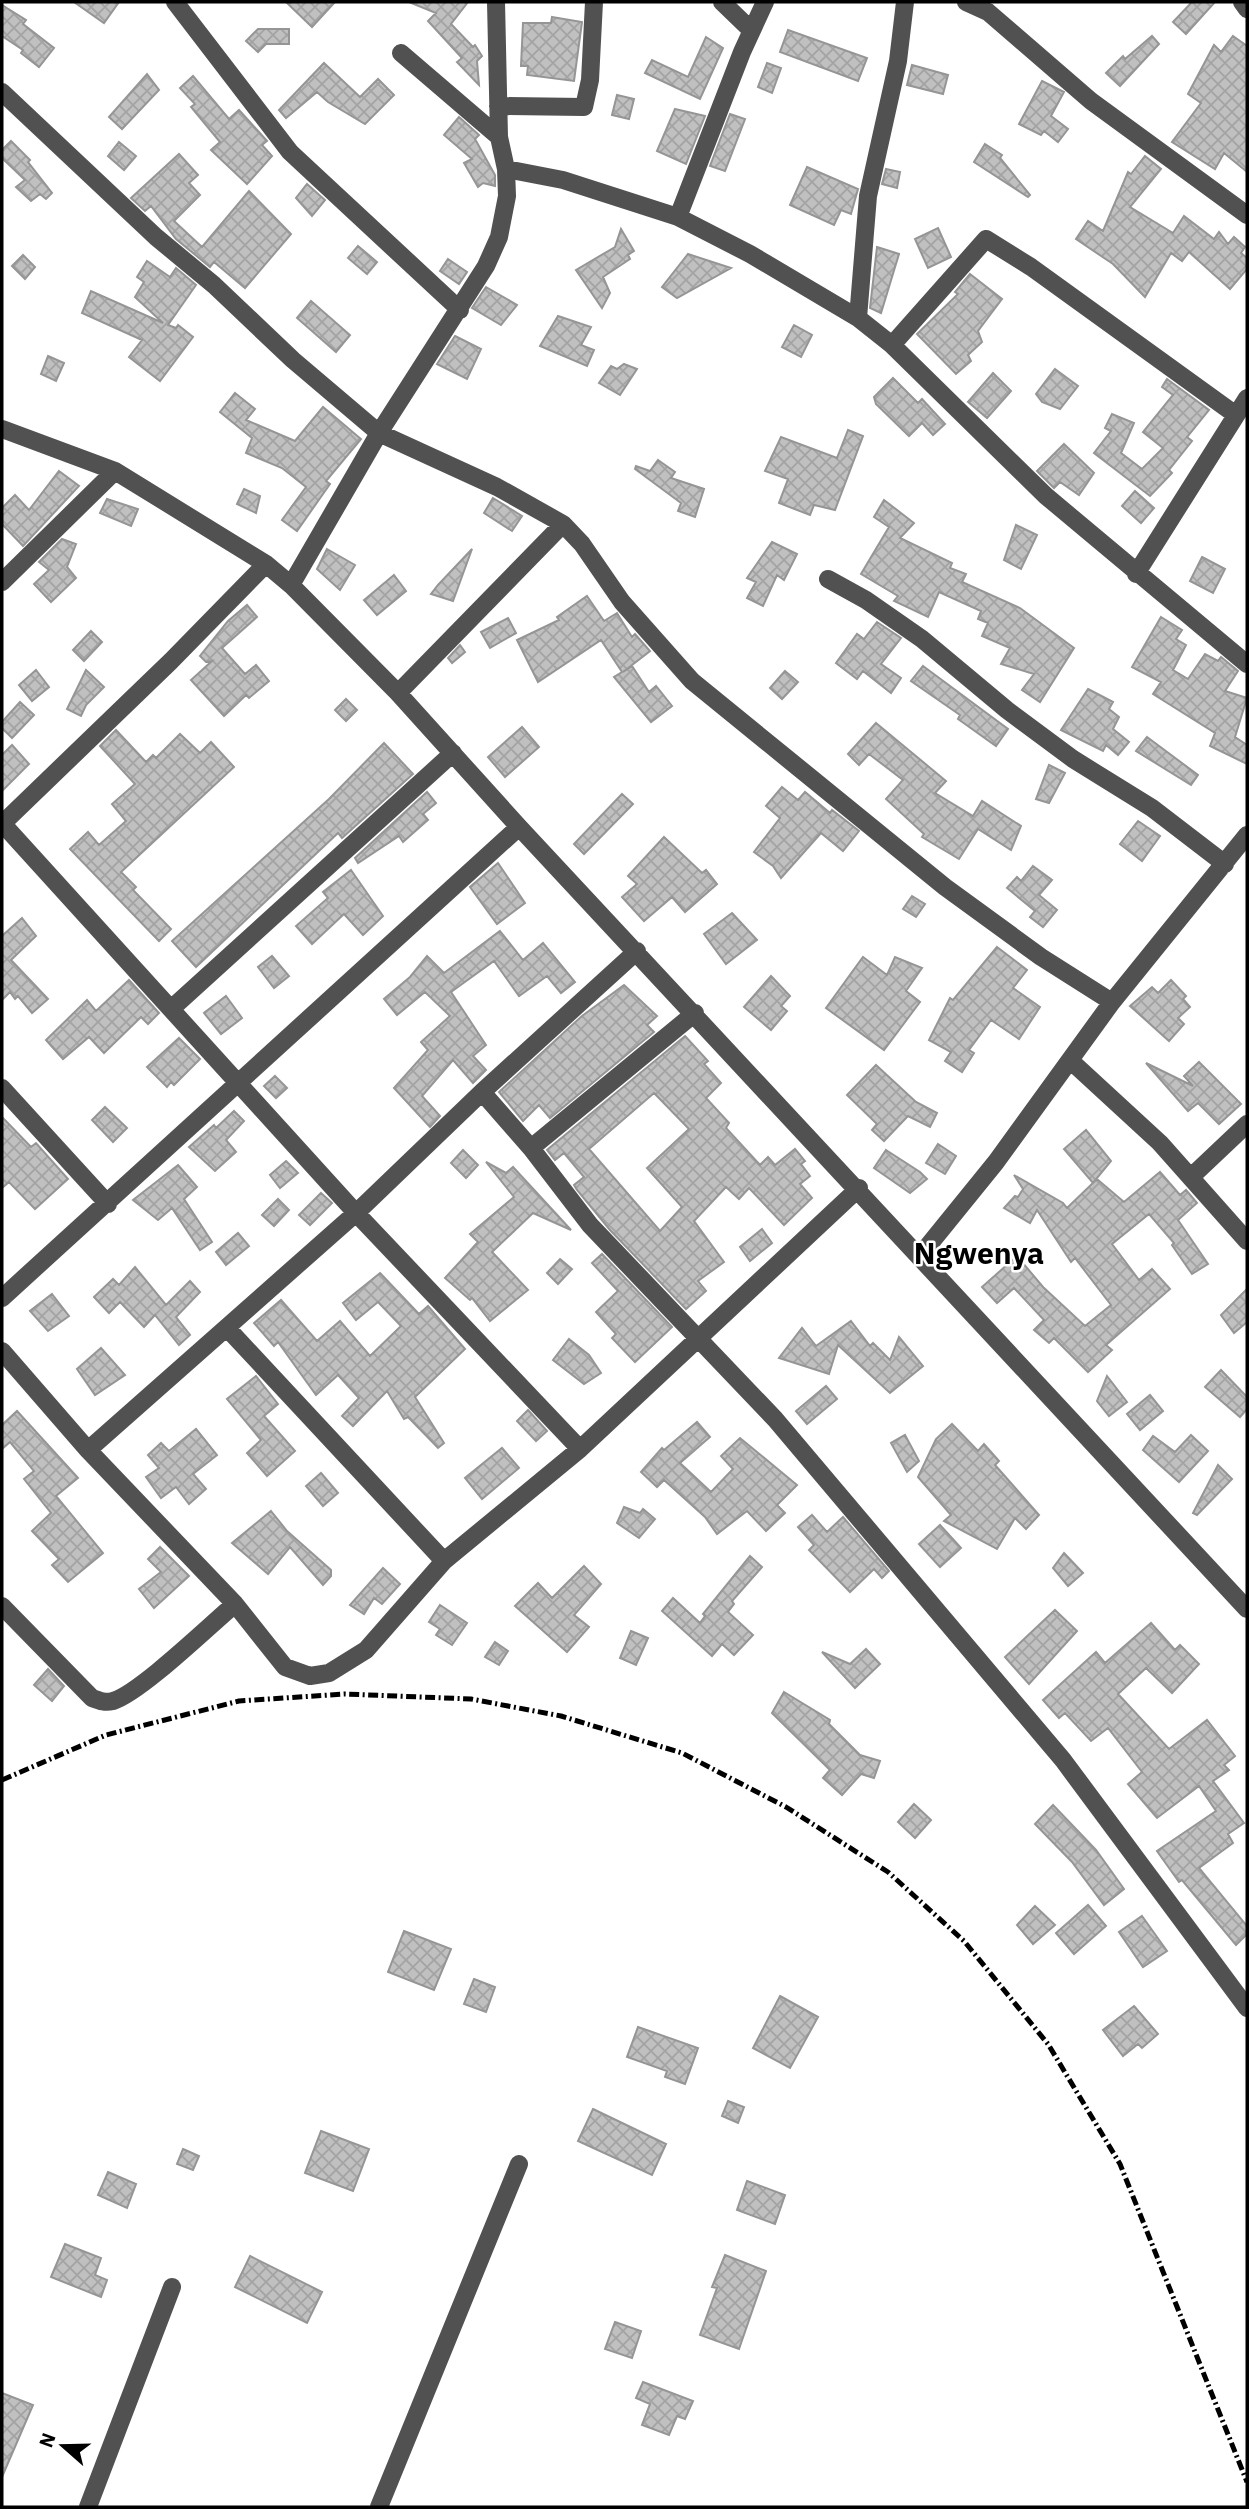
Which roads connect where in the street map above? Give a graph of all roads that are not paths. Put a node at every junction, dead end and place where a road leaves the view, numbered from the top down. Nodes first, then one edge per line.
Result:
1 (175, 2) edge
2 (496, 2) edge
3 (594, 2) edge
4 (723, 2) edge
5 (765, 2) edge
6 (905, 2) edge
7 (966, 2) edge
8 (1242, 2) edge
9 (1247, 9) edge
10 (751, 30) junction
11 (401, 52) dead end
12 (2, 92) edge
13 (498, 106) junction
14 (499, 137) junction
15 (506, 169) junction
16 (1247, 215) edge
17 (678, 217) junction
18 (460, 310) junction
19 (858, 318) junction
20 (892, 345) junction
21 (1247, 398) edge
22 (1236, 415) junction
23 (2, 429) edge
24 (379, 433) junction
25 (115, 471) junction
26 (563, 524) junction
27 (266, 564) junction
28 (1136, 574) junction
29 (828, 579) dead end
30 (2, 582) edge
31 (291, 584) junction
32 (1247, 664) edge
33 (398, 693) junction
34 (453, 753) junction
35 (2, 823) edge
36 (519, 827) junction
37 (1247, 835) edge
38 (1225, 864) junction
39 (636, 951) junction
40 (1112, 1002) junction
41 (171, 1009) junction
42 (695, 1013) junction
43 (1072, 1062) junction
44 (238, 1083) junction
45 (2, 1088) edge
46 (482, 1092) junction
47 (1247, 1124) edge
48 (531, 1148) junction
49 (1191, 1177) junction
50 (859, 1188) junction
51 (108, 1204) junction
52 (356, 1213) junction
53 (1247, 1241) edge
54 (919, 1257) junction
55 (2, 1298) edge
56 (227, 1328) junction
57 (700, 1338) junction
58 (2, 1351) edge
59 (580, 1449) junction
60 (88, 1450) junction
61 (444, 1561) junction
62 (235, 1604) junction
63 (2, 1606) edge
64 (1247, 1609) edge
65 (1247, 2008) edge
66 (519, 2164) dead end
67 (172, 2287) dead end
68 (88, 2507) edge
69 (379, 2507) edge

1 - 18 street
2 - 13 street
3 - 13 street
4 - 10 street
5 - 10 street
6 - 19 street
7 - 16 street
8 - 9 street
10 - 17 street
11 - 14 street
12 - 24 street
13 - 14 street
14 - 15 street
15 - 17 street
15 - 18 street
17 - 19 street
18 - 24 street
19 - 20 street
20 - 22 street
20 - 28 street
21 - 22 street
22 - 28 street
23 - 25 street
24 - 26 street
24 - 31 street
25 - 27 street
25 - 30 street
26 - 33 street
26 - 40 street
27 - 31 street
27 - 35 street
28 - 32 street
29 - 38 street
31 - 33 street
33 - 34 street
34 - 36 street
34 - 41 street
35 - 41 street
36 - 39 street
36 - 44 street
37 - 38 street
38 - 40 street
39 - 42 street
39 - 46 street
40 - 43 street
41 - 44 street
42 - 48 street
42 - 50 street
43 - 49 street
43 - 54 street
44 - 51 street
44 - 52 street
45 - 51 street
46 - 48 street
46 - 52 street
47 - 49 street
48 - 57 street
49 - 53 street
50 - 54 street
50 - 57 street
51 - 55 street
52 - 56 street
52 - 59 street
54 - 64 street
56 - 60 street
56 - 61 street
57 - 59 street
57 - 65 street
58 - 60 street
59 - 61 street
60 - 62 street
61 - 62 street
62 - 63 street
66 - 69 street
67 - 68 street

